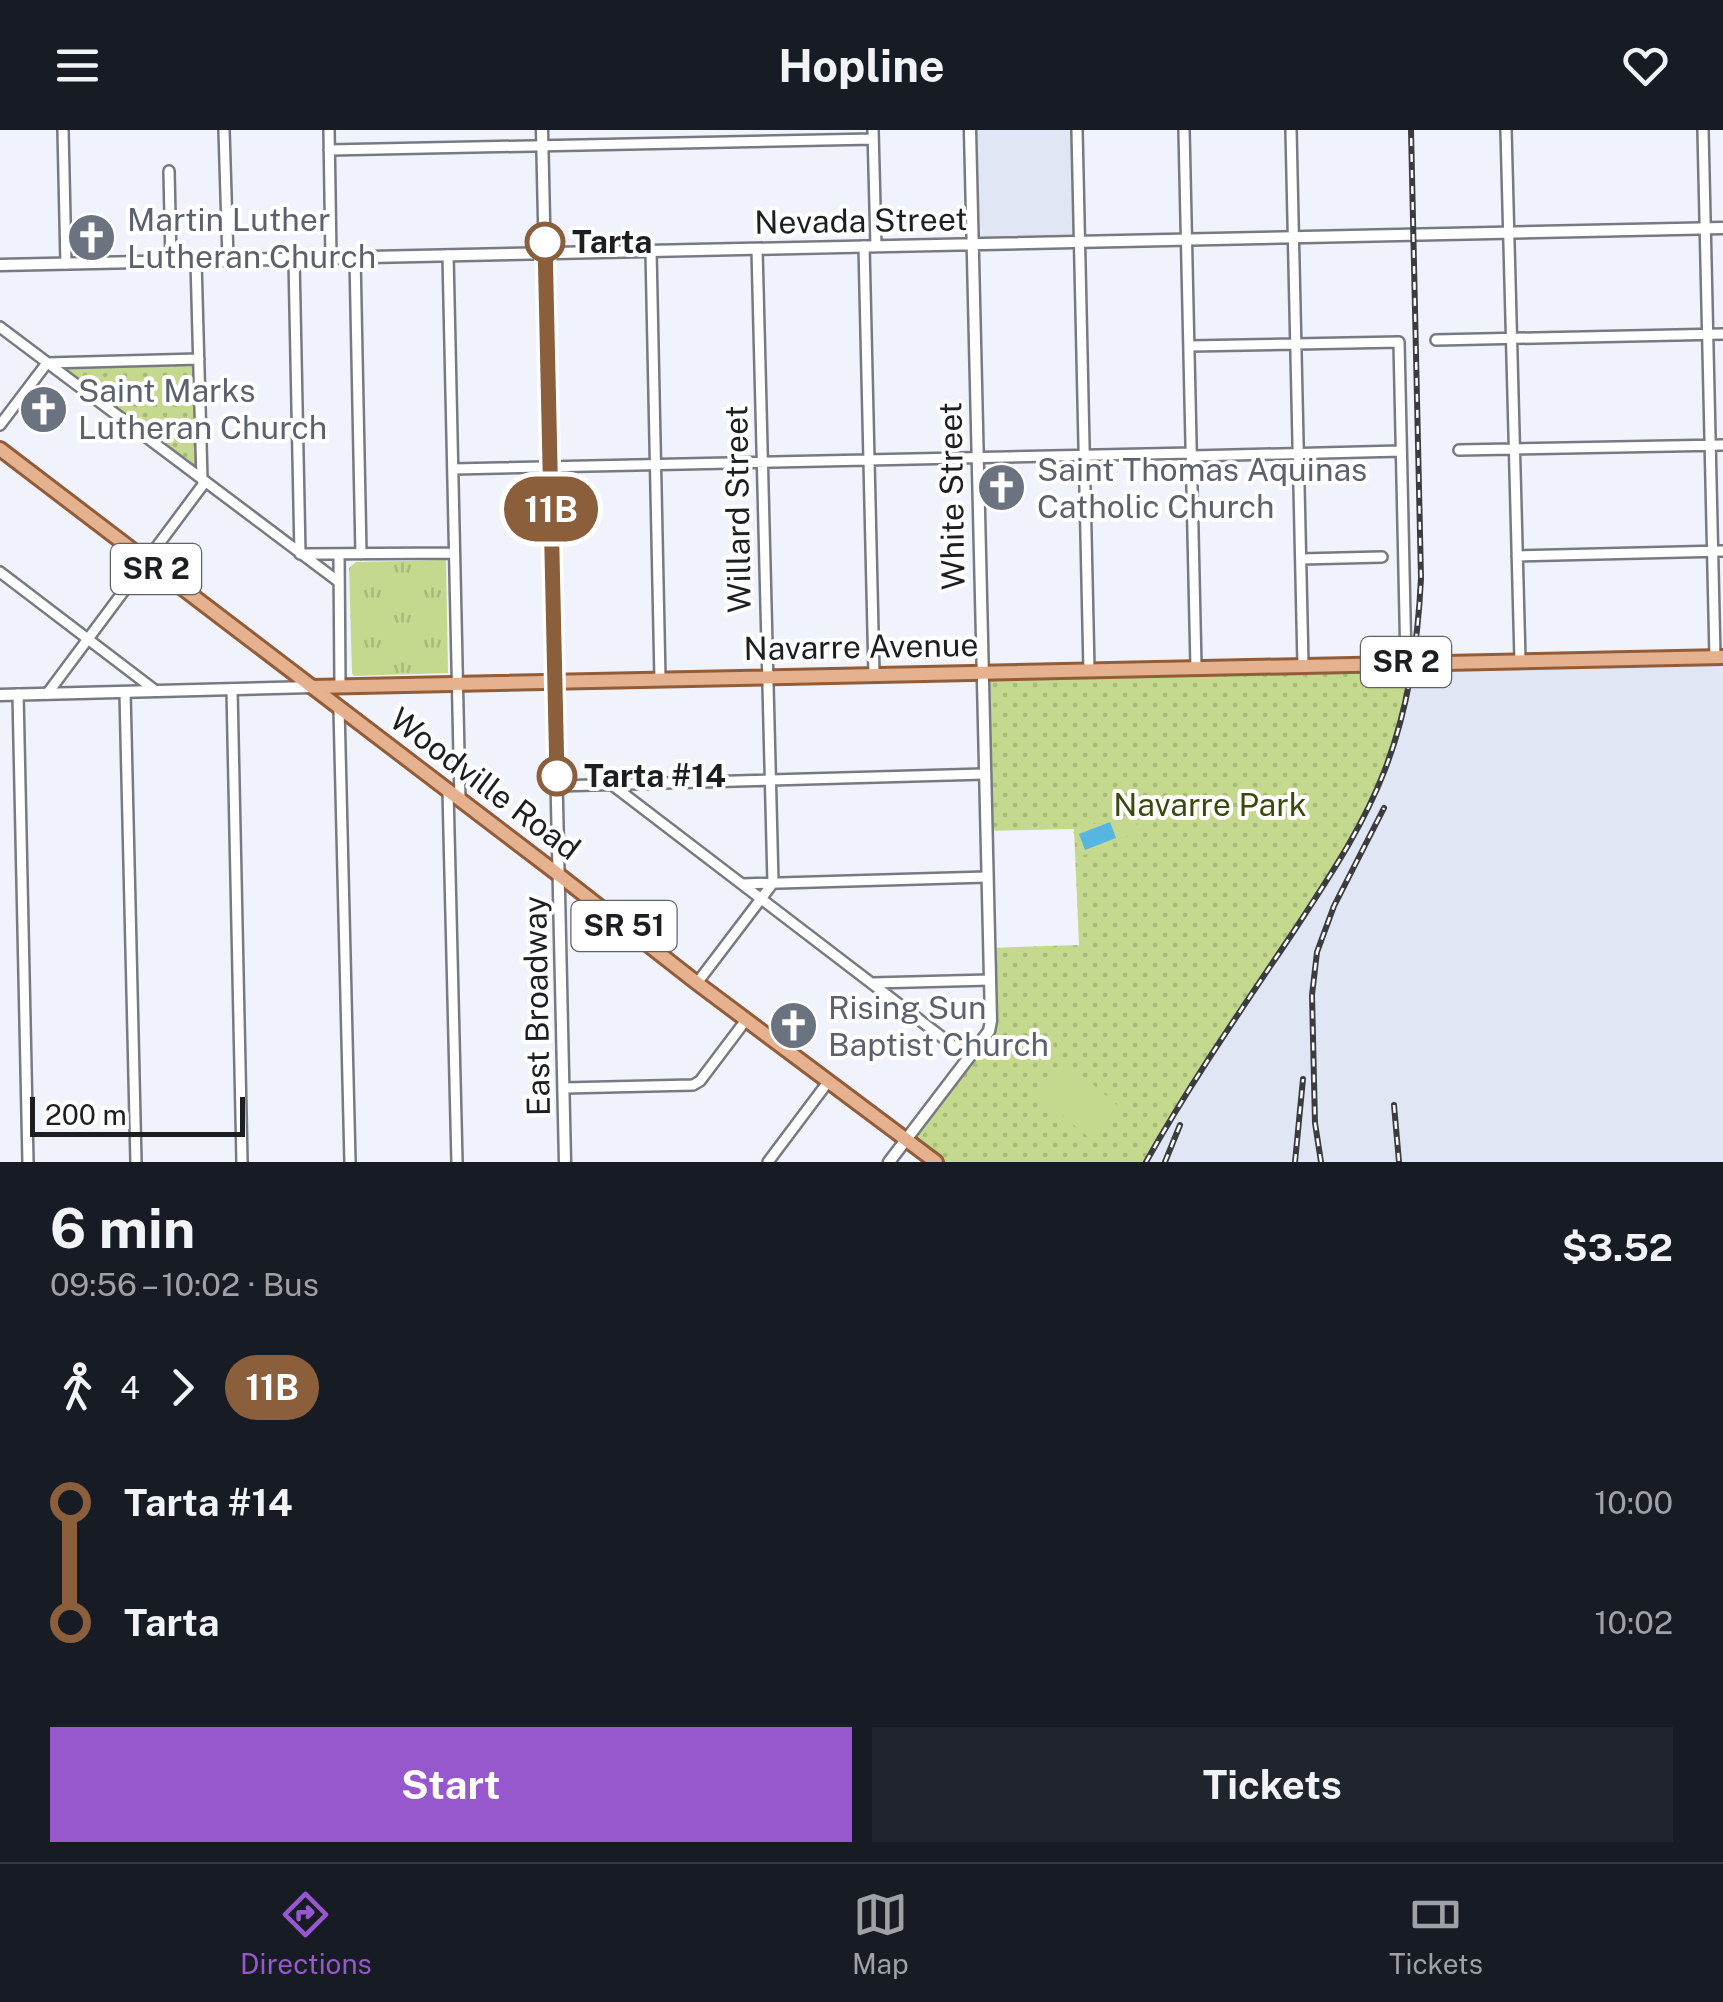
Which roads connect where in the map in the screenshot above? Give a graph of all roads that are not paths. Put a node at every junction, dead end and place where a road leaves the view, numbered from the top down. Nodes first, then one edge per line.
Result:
1 (63, 130) edge
2 (224, 130) edge
3 (329, 130) edge
4 (542, 130) edge
5 (970, 130) edge
6 (1076, 130) edge
7 (1184, 130) edge
8 (1292, 130) edge
9 (1506, 130) edge
10 (1703, 130) edge
11 (873, 135) edge
12 (543, 146) junction
13 (329, 150) junction
14 (170, 171) dead end
15 (1705, 228) junction
16 (1723, 228) edge
17 (1508, 232) junction
18 (1294, 237) junction
19 (1187, 239) junction
20 (1079, 242) junction
21 (972, 244) junction
22 (870, 246) junction
23 (757, 248) junction
24 (651, 251) junction
25 (545, 253) junction
26 (448, 255) junction
27 (355, 257) junction
28 (294, 258) junction
29 (331, 258) junction
30 (228, 260) junction
31 (171, 261) junction
32 (196, 261) junction
33 (66, 264) junction
34 (0, 265) edge
35 (0, 327) edge
36 (1723, 334) edge
37 (1708, 335) junction
38 (1511, 338) junction
39 (1436, 340) dead end
40 (1296, 344) junction
41 (1190, 346) junction
42 (199, 359) junction
43 (47, 363) junction
44 (0, 425) edge
45 (1710, 445) junction
46 (1723, 445) edge
47 (0, 449) edge
48 (1514, 449) junction
49 (1459, 450) dead end
50 (1401, 451) junction
51 (1298, 453) junction
52 (1192, 454) junction
53 (1084, 455) junction
54 (976, 457) junction
55 (870, 460) junction
56 (762, 463) junction
57 (655, 466) junction
58 (550, 468) junction
59 (453, 469) junction
60 (203, 481) junction
61 (1718, 551) edge
62 (454, 553) junction
63 (300, 554) junction
64 (338, 554) junction
65 (361, 554) junction
66 (1518, 556) junction
67 (1382, 557) dead end
68 (1301, 559) junction
69 (146, 561) junction
70 (0, 572) edge
71 (339, 582) junction
72 (87, 639) junction
73 (1719, 657) edge
74 (1520, 660) junction
75 (1406, 662) junction
76 (1303, 665) junction
77 (1196, 667) junction
78 (1090, 670) junction
79 (981, 672) junction
80 (874, 674) junction
81 (768, 677) junction
82 (660, 680) junction
83 (555, 682) junction
84 (457, 684) junction
85 (340, 687) junction
86 (312, 688) junction
87 (232, 689) junction
88 (156, 691) junction
89 (125, 692) junction
90 (0, 694) edge
91 (18, 694) junction
92 (47, 694) junction
93 (340, 708) junction
94 (984, 774) junction
95 (770, 780) junction
96 (612, 784) junction
97 (557, 786) junction
98 (454, 795) junction
99 (559, 875) junction
100 (987, 877) junction
101 (773, 883) junction
102 (742, 884) junction
103 (762, 899) junction
104 (990, 980) junction
105 (697, 983) junction
106 (872, 983) junction
107 (746, 1020) junction
108 (968, 1057) junction
109 (828, 1082) junction
110 (564, 1088) junction
111 (906, 1140) junction
112 (28, 1162) edge
113 (136, 1162) edge
114 (242, 1162) edge
115 (350, 1162) edge
116 (457, 1162) edge
117 (566, 1162) edge
118 (768, 1162) edge
119 (889, 1162) edge
120 (936, 1162) edge

1 - 33 street
2 - 30 street
3 - 13 street
4 - 12 street, East Broadway
5 - 21 street, White Street
6 - 20 street
7 - 19 street
8 - 18 street
9 - 17 street
10 - 15 street
11 - 12 street
11 - 22 street
12 - 13 street
12 - 25 street, East Broadway
13 - 29 street
14 - 31 street
15 - 16 street, Nevada Street
15 - 17 street, Nevada Street
15 - 37 street
17 - 18 street, Nevada Street
17 - 38 street
18 - 19 street, Nevada Street
18 - 40 street
19 - 20 street, Nevada Street
19 - 41 street
20 - 21 street, Nevada Street
20 - 53 street
21 - 22 street, Nevada Street
21 - 54 street, White Street
22 - 23 street, Nevada Street
22 - 55 street
23 - 24 street, Nevada Street
23 - 56 street, Willard Street
24 - 25 street, Nevada Street
24 - 57 street
25 - 26 street, Nevada Street
25 - 58 street, East Broadway
26 - 27 street, Nevada Street
26 - 59 street
27 - 29 street, Nevada Street
27 - 65 street
28 - 29 street, Nevada Street
28 - 30 street, Nevada Street
28 - 63 street
30 - 32 street, Nevada Street
31 - 32 street, Nevada Street
31 - 33 street, Nevada Street
32 - 42 street
33 - 34 street, Nevada Street
35 - 43 street
36 - 37 street
37 - 38 street
37 - 45 street
38 - 39 street
38 - 48 street
40 - 41 street
40 - 50 street
40 - 51 street
41 - 52 street
42 - 43 street
42 - 60 street
43 - 44 street
43 - 60 street
45 - 46 street
45 - 48 street
45 - 61 street
47 - 69 main road, Woodville Road / SR 2
48 - 49 street
48 - 66 street
50 - 51 street
50 - 75 street
51 - 52 street
51 - 68 street
52 - 53 street
52 - 77 street
53 - 54 street
53 - 78 street
54 - 55 street
54 - 79 street, White Street
55 - 56 street
55 - 80 street
56 - 57 street
56 - 81 street, Willard Street
57 - 58 street
57 - 82 street
58 - 59 street
58 - 83 street, East Broadway
59 - 62 street
60 - 63 street
60 - 69 street
61 - 66 street
61 - 73 street
62 - 65 street
62 - 84 street
63 - 64 street
63 - 71 street
64 - 65 street
64 - 71 street
66 - 74 street
67 - 68 street
68 - 76 street
69 - 72 street
69 - 86 main road, Woodville Road / SR 2
70 - 72 street
71 - 85 street
72 - 88 street
72 - 92 street
73 - 74 main road, Navarre Avenue / SR 2
74 - 75 main road, Navarre Avenue / SR 2
75 - 76 main road, Navarre Avenue / SR 2
76 - 77 main road, Navarre Avenue / SR 2
77 - 78 main road, Navarre Avenue / SR 2
78 - 79 main road, Navarre Avenue / SR 2
79 - 80 main road, Navarre Avenue / SR 2
79 - 94 street, White Street
80 - 81 main road, Navarre Avenue / SR 2
81 - 82 main road, Navarre Avenue / SR 2
81 - 95 street, Willard Street
82 - 83 main road, Navarre Avenue / SR 2
83 - 84 main road, Navarre Avenue / SR 2
83 - 97 street, East Broadway
84 - 85 main road, Navarre Avenue / SR 2
84 - 98 street
85 - 86 main road, Navarre Avenue / SR 2
86 - 87 street, Navarre Avenue
86 - 93 main road, Woodville Road / SR 51
87 - 88 street, Navarre Avenue
87 - 114 street
88 - 89 street, Navarre Avenue
89 - 92 street, Navarre Avenue
89 - 113 street
90 - 91 street, Navarre Avenue
91 - 92 street, Navarre Avenue
91 - 112 street
93 - 98 main road, Woodville Road / SR 51
93 - 115 street
94 - 95 street
94 - 100 street, White Street
95 - 96 street
95 - 101 street, Willard Street
96 - 97 street
96 - 102 street
97 - 99 street, East Broadway
98 - 99 main road, Woodville Road / SR 51
98 - 116 street
99 - 105 main road, Woodville Road / SR 51
99 - 110 street, East Broadway
100 - 101 street
100 - 104 street, White Street
101 - 102 street
101 - 103 street
102 - 103 street
103 - 105 street
103 - 106 street
104 - 106 street
104 - 108 street, White Street
105 - 107 main road, Woodville Road / SR 51
106 - 108 street
107 - 109 main road, Woodville Road / SR 51
107 - 110 street
108 - 111 street
109 - 111 main road, Woodville Road / SR 51
109 - 118 street
110 - 117 street, East Broadway
111 - 119 street
111 - 120 main road, Woodville Road / SR 51

